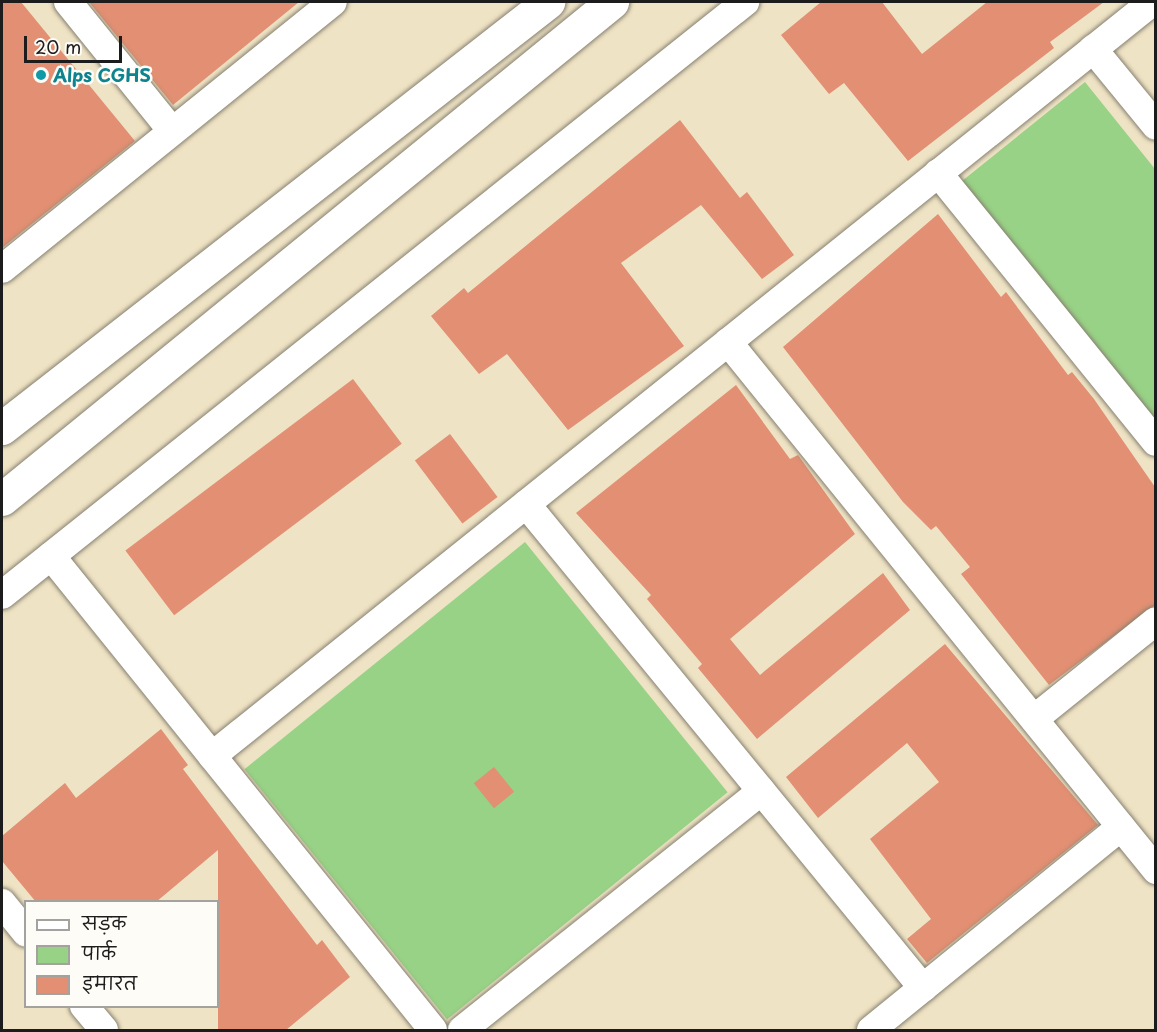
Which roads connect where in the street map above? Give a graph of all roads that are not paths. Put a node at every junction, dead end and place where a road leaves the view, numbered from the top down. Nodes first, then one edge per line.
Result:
1 (68, 2) edge
2 (333, 2) edge
3 (548, 2) edge
4 (612, 2) edge
5 (745, 2) edge
6 (1152, 2) edge
7 (1093, 49) junction
8 (1155, 126) edge
9 (172, 131) junction
10 (938, 173) junction
11 (2, 269) edge
12 (728, 342) junction
13 (2, 428) edge
14 (1155, 442) edge
15 (2, 499) edge
16 (526, 504) junction
17 (51, 556) junction
18 (2, 596) edge
19 (1155, 621) edge
20 (1034, 719) junction
21 (212, 756) junction
22 (761, 791) junction
23 (1121, 827) junction
24 (1155, 870) edge
25 (2, 903) edge
26 (24, 930) edge
27 (923, 988) junction
28 (86, 1008) edge
29 (104, 1030) edge
30 (433, 1030) edge
31 (462, 1030) edge
32 (871, 1030) edge

1 - 9 street
2 - 9 street
3 - 13 street
4 - 15 street
5 - 17 street
6 - 7 street
7 - 8 street
7 - 10 street
9 - 11 street
10 - 12 street
10 - 14 street
12 - 16 street
12 - 20 street
16 - 21 street
16 - 22 street
17 - 18 street
17 - 21 street
19 - 20 street
20 - 23 street
21 - 30 street
22 - 27 street
22 - 31 street
23 - 24 street
23 - 27 street
25 - 26 street
27 - 32 street
28 - 29 street

